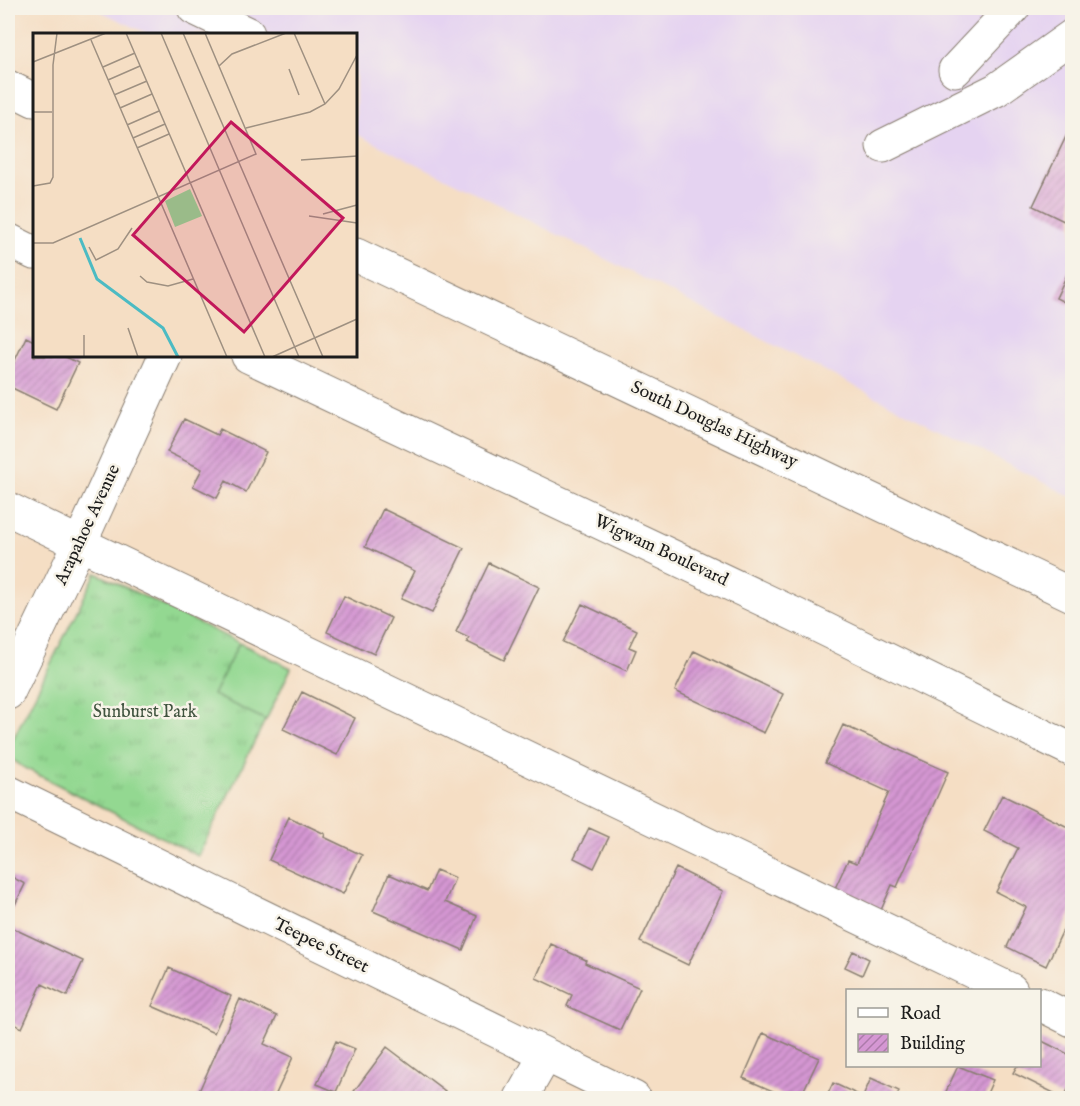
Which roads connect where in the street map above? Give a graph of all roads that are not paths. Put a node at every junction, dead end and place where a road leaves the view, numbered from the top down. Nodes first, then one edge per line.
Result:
1 (194, 8) edge
2 (1013, 8) edge
3 (246, 33) edge
4 (1072, 36) edge
5 (955, 70) dead end
6 (8, 87) edge
7 (33, 100) edge
8 (883, 146) dead end
9 (8, 240) edge
10 (33, 252) edge
11 (357, 255) edge
12 (165, 357) edge
13 (250, 357) edge
14 (8, 509) edge
15 (80, 543) junction
16 (1072, 595) edge
17 (8, 693) edge
18 (1072, 750) edge
19 (8, 792) edge
20 (1009, 989) edge
21 (1041, 1004) edge
22 (1072, 1020) edge
23 (544, 1056) junction
24 (521, 1098) edge
25 (634, 1098) edge

1 - 3 main road
2 - 5 main road
4 - 8 main road
6 - 7 main road
9 - 10 main road
11 - 16 main road, South Douglas Highway
12 - 15 main road, Arapahoe Avenue
13 - 18 main road, Wigwam Boulevard
14 - 15 main road
15 - 17 main road, Arapahoe Avenue
15 - 20 main road
19 - 23 main road, Teepee Street
21 - 22 main road
23 - 24 main road
23 - 25 main road, Teepee Street

